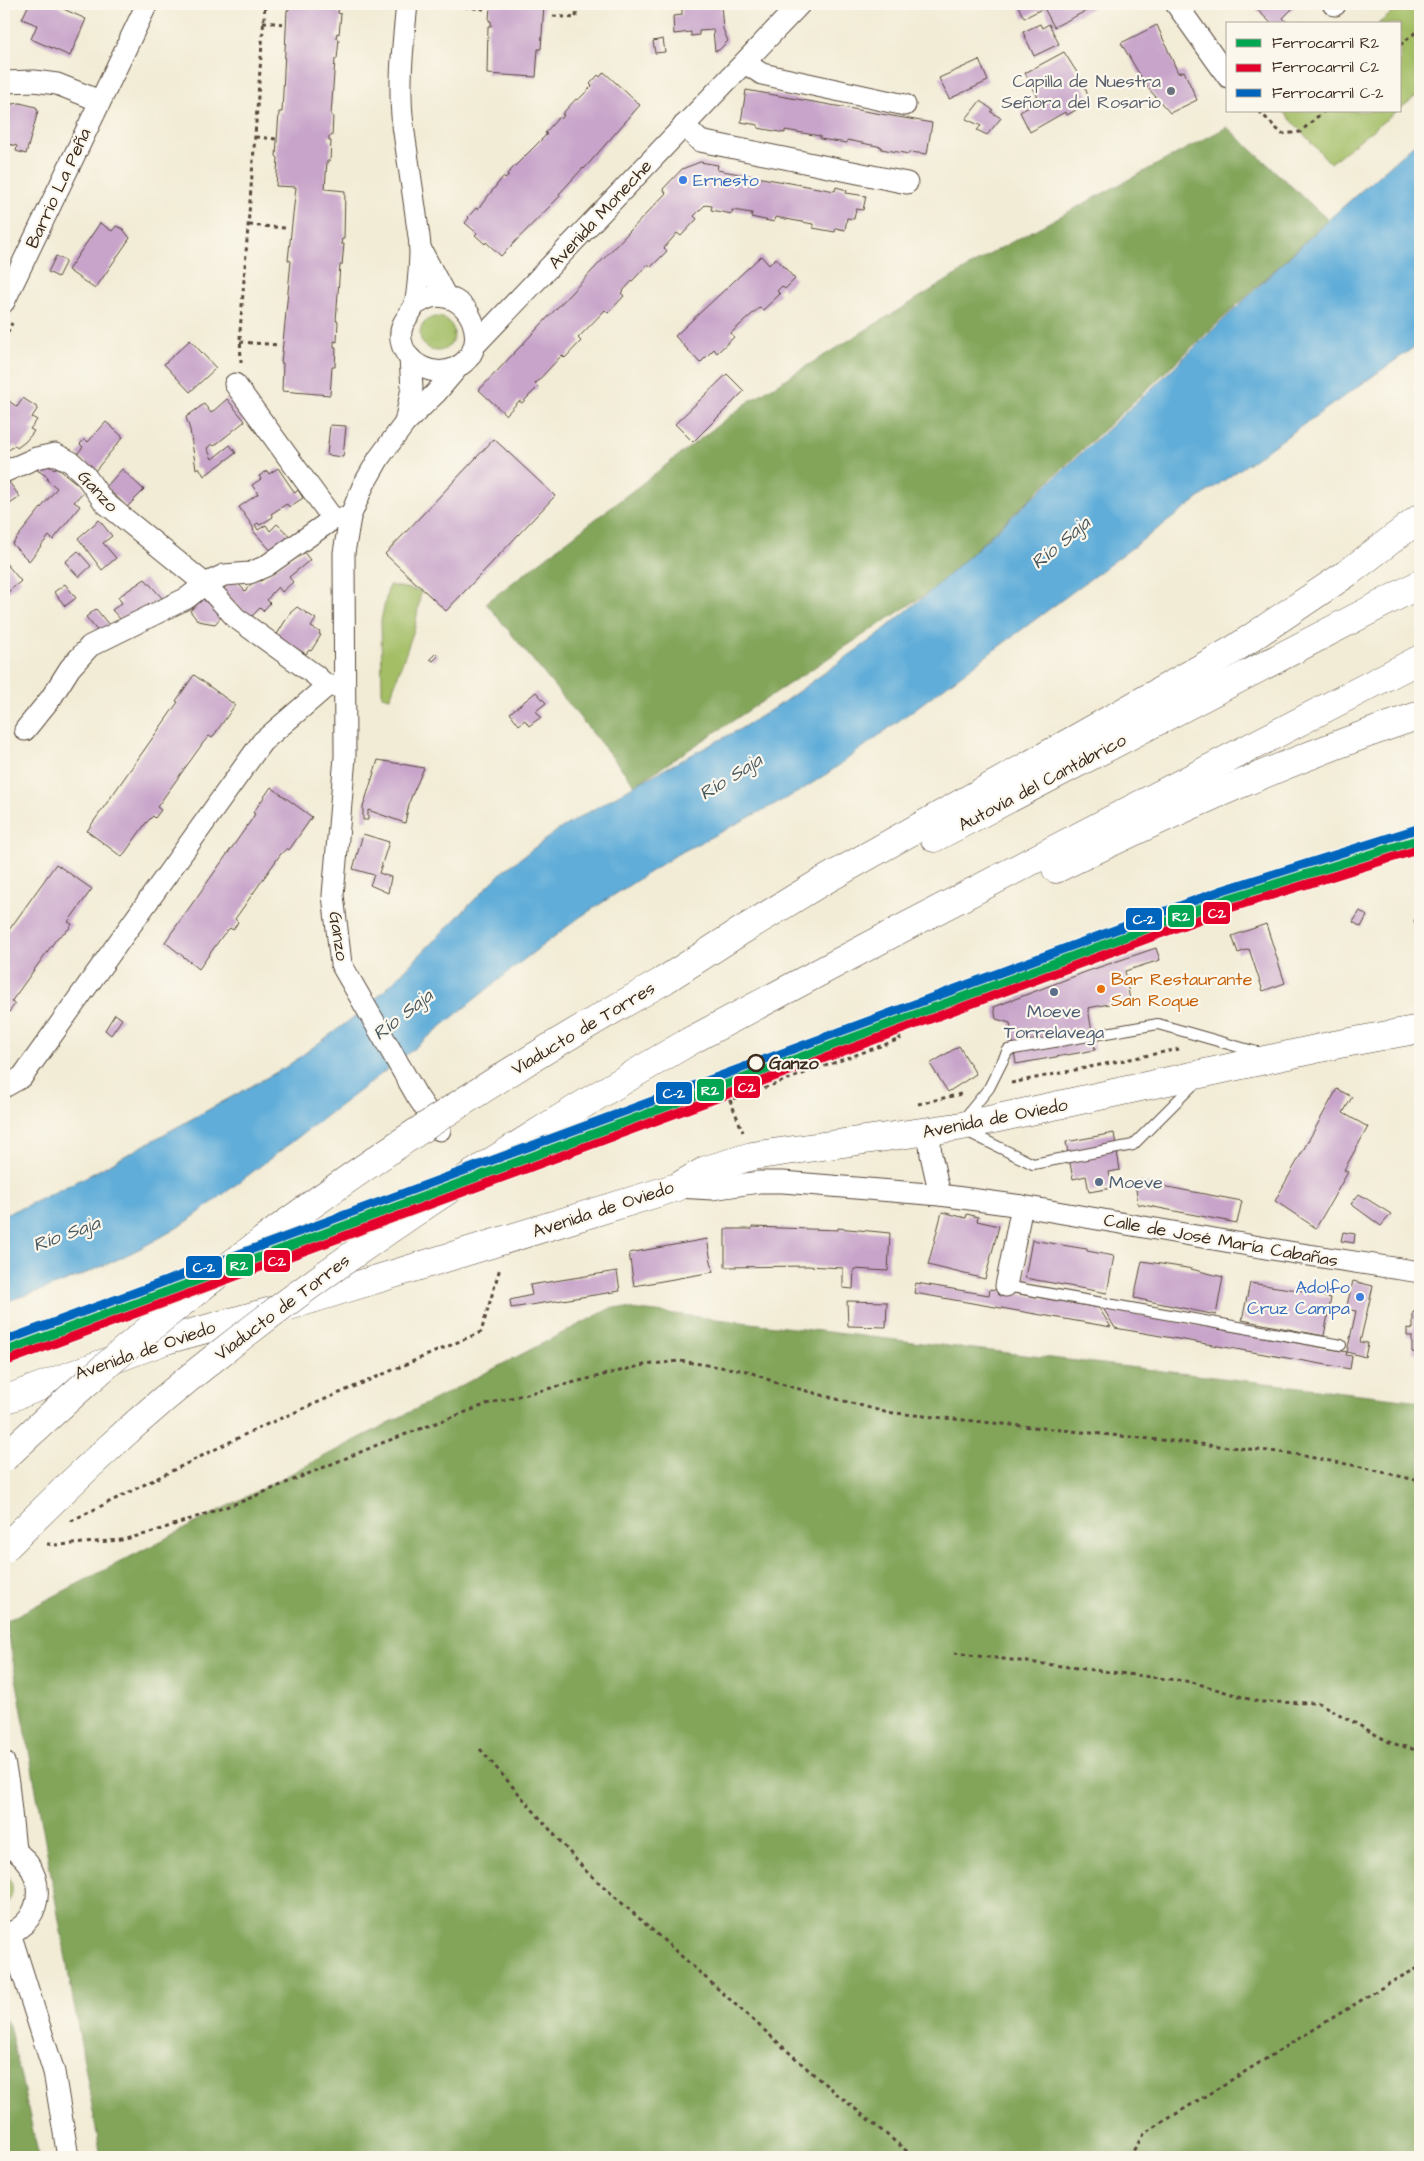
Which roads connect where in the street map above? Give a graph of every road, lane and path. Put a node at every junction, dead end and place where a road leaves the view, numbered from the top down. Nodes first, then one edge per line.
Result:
1 (146, 4) edge
2 (265, 4) edge
3 (407, 4) edge
4 (440, 4) edge
5 (577, 4) edge
6 (800, 4) edge
7 (1176, 4) edge
8 (484, 9) dead end
9 (553, 16) dead end
10 (263, 22) junction
11 (286, 24) dead end
12 (1420, 29) edge
13 (1402, 43) edge
14 (745, 63) junction
15 (1226, 74) edge
16 (4, 82) edge
17 (100, 101) junction
18 (905, 105) dead end
19 (1260, 112) edge
20 (1323, 112) edge
21 (684, 125) junction
22 (256, 137) junction
23 (277, 139) dead end
24 (906, 183) dead end
25 (249, 225) junction
26 (286, 228) dead end
27 (420, 248) junction
28 (453, 300) junction
29 (4, 302) edge
30 (517, 302) junction
31 (414, 305) junction
32 (240, 342) junction
33 (280, 345) dead end
34 (475, 345) junction
35 (410, 358) junction
36 (458, 367) junction
37 (238, 377) joint
38 (405, 422) junction
39 (4, 472) edge
40 (342, 518) junction
41 (1420, 518) edge
42 (205, 584) junction
43 (1420, 584) edge
44 (1420, 659) edge
45 (336, 686) junction
46 (1420, 715) edge
47 (25, 730) dead end
48 (663, 981) junction
49 (1420, 1029) edge
50 (699, 1036) junction
51 (1278, 1058) junction
52 (1204, 1074) junction
53 (4, 1087) edge
54 (730, 1100) dead end
55 (629, 1109) dead end
56 (957, 1127) junction
57 (440, 1130) dead end
58 (929, 1131) junction
59 (677, 1187) junction
60 (940, 1195) junction
61 (1022, 1206) junction
62 (1420, 1272) edge
63 (1006, 1286) joint
64 (494, 1292) dead end
65 (1341, 1345) dead end
66 (4, 1400) edge
67 (4, 1458) edge
68 (1420, 1480) edge
69 (65, 1523) dead end
70 (42, 1543) dead end
71 (4, 1549) edge
72 (954, 1653) dead end
73 (480, 1749) dead end
74 (1420, 1751) edge
75 (4, 1762) edge
76 (9, 1847) edge
77 (7, 1934) edge
78 (1420, 1967) edge
79 (68, 2157) edge
80 (914, 2157) edge
81 (1129, 2157) edge

1 - 17 street, Barrio La Peña
2 - 10 path
3 - 27 street
4 - 8 path
5 - 9 path
6 - 14 street, Avenida Moneche
7 - 15 street
10 - 11 path
10 - 22 path
12 - 13 path
14 - 18 street
14 - 21 street, Avenida Moneche
16 - 17 street
17 - 29 street, Barrio La Peña
19 - 20 path
21 - 24 street
21 - 30 street, Avenida Moneche
22 - 23 path
22 - 25 path
25 - 26 path
25 - 32 path
27 - 28 street
27 - 31 street
28 - 30 street
28 - 31 street
28 - 34 street
30 - 34 street, Avenida Moneche
31 - 35 street
32 - 33 path
32 - 37 path
34 - 36 street
35 - 36 street
35 - 38 street
36 - 38 street, Ganzo
37 - 40 street
38 - 40 street, Ganzo
39 - 42 street, Ganzo
40 - 42 street
40 - 45 street, Ganzo
41 - 48 highway
42 - 45 street, Ganzo
42 - 47 street
43 - 48 highway, Autovía del Cantábrico
44 - 50 highway
45 - 53 street
45 - 57 street, Ganzo
46 - 50 highway
48 - 67 highway, Viaducto de Torres, bridge
49 - 51 highway, Avenida de Oviedo
50 - 71 highway, Viaducto de Torres, bridge
51 - 52 highway, Avenida de Oviedo
51 - 56 lane
52 - 56 highway, Avenida de Oviedo
52 - 56 lane
54 - 55 path
56 - 58 highway, Avenida de Oviedo
58 - 59 highway, Avenida de Oviedo
58 - 60 street
59 - 60 street, Calle de José María Cabañas
59 - 66 highway, Avenida de Oviedo
60 - 61 street, Calle de José María Cabañas
61 - 62 street, Calle de José María Cabañas
61 - 63 street
63 - 65 lane
64 - 69 path
68 - 70 path
72 - 74 path
73 - 80 path
75 - 76 street
76 - 77 street
77 - 79 street
78 - 81 path

